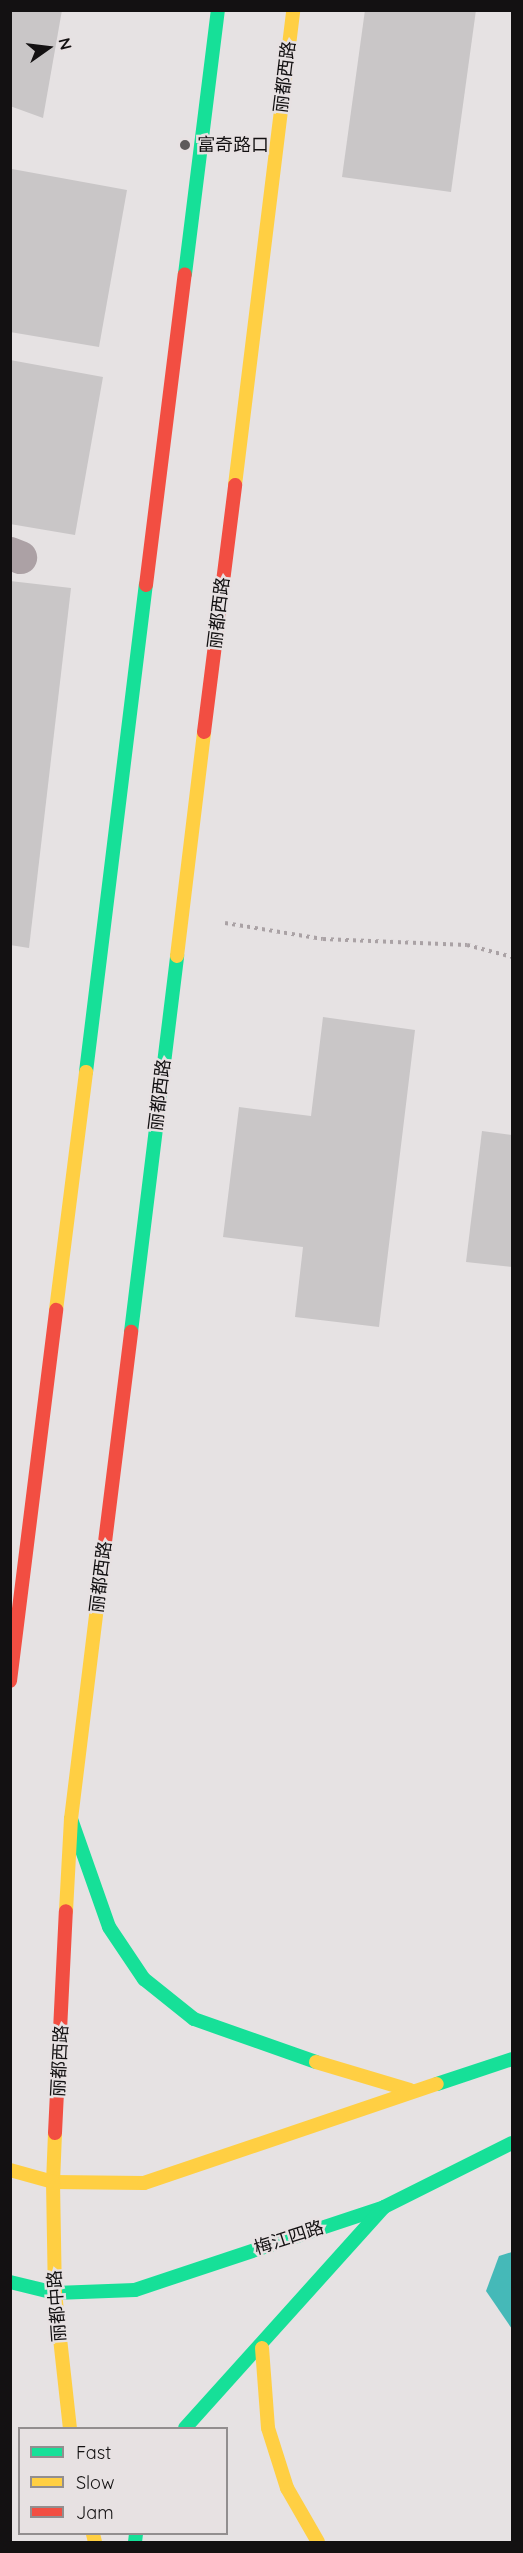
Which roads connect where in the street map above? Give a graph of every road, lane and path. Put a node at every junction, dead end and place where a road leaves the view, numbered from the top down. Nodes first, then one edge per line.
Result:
1 (218, 10) edge
2 (293, 10) edge
3 (218, 922) dead end
4 (513, 957) edge
5 (10, 1681) edge
6 (71, 1819) junction
7 (513, 2059) edge
8 (410, 2090) junction
9 (513, 2143) edge
10 (10, 2169) edge
11 (53, 2182) junction
12 (384, 2207) junction
13 (10, 2282) edge
14 (55, 2293) junction
15 (262, 2348) junction
16 (70, 2427) edge
17 (186, 2427) edge
18 (318, 2542) edge

1 - 5 main road
2 - 6 main road, 丽都西路
3 - 4 path
6 - 8 main road
6 - 11 main road, 丽都西路
7 - 8 main road
8 - 11 main road
9 - 12 main road, 梅江四路
10 - 11 main road
11 - 14 main road, 丽都中路
12 - 14 main road, 梅江四路
12 - 15 main road
13 - 14 main road, 梅江四路
14 - 16 main road, 丽都中路
15 - 17 main road
15 - 18 main road

